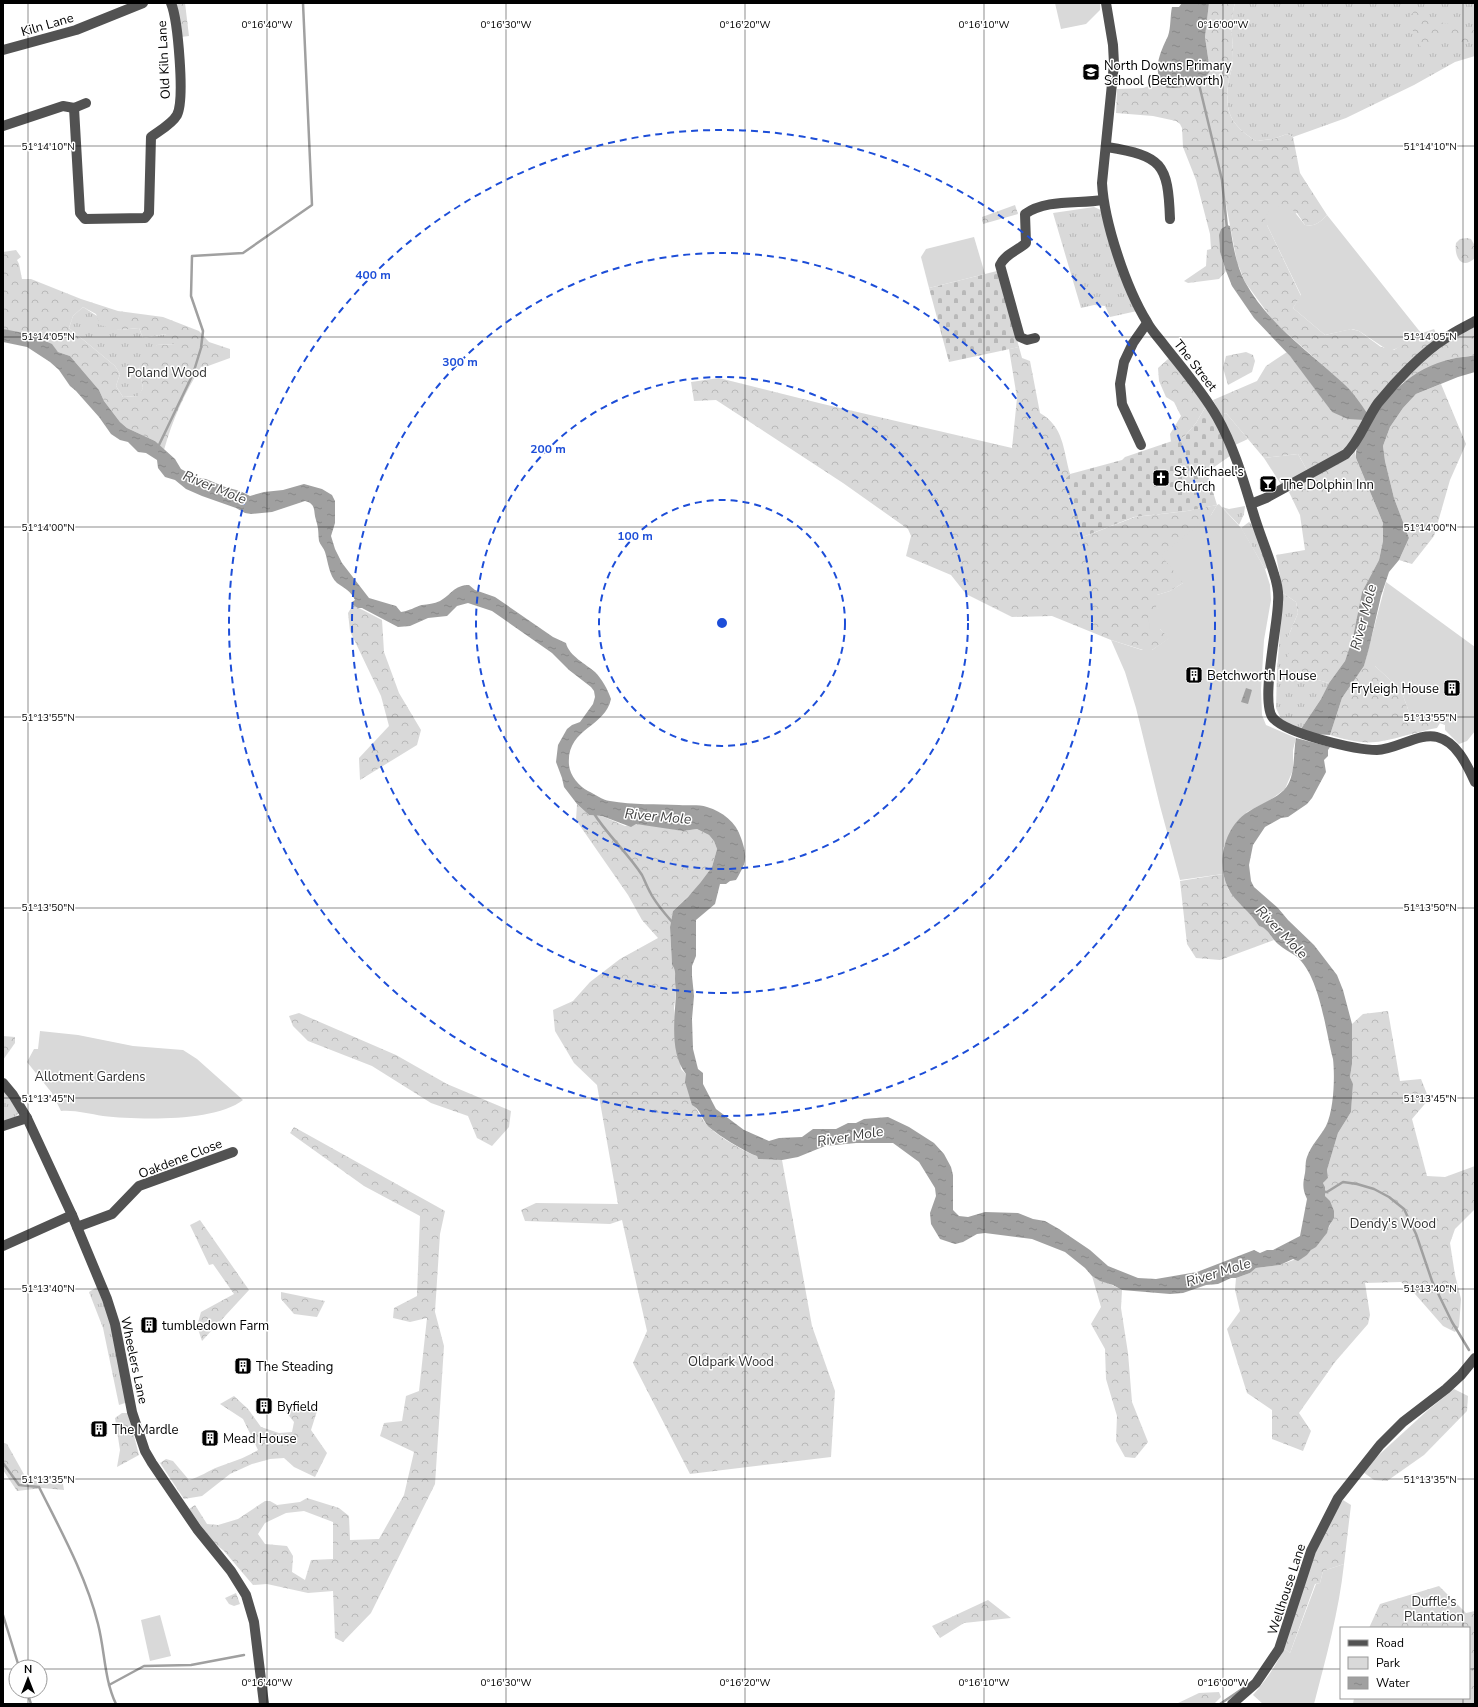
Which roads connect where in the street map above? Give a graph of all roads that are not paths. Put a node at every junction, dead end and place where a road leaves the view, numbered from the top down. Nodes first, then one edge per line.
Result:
1 (143, 3) edge
2 (171, 3) edge
3 (1106, 3) edge
4 (3, 50) edge
5 (86, 103) dead end
6 (74, 108) junction
7 (3, 126) edge
8 (1107, 147) junction
9 (1103, 200) junction
10 (1170, 219) dead end
11 (1475, 322) edge
12 (1147, 323) junction
13 (1035, 338) dead end
14 (1141, 445) dead end
15 (1251, 504) junction
16 (1475, 782) edge
17 (3, 1083) edge
18 (27, 1118) junction
19 (3, 1126) edge
20 (233, 1152) dead end
21 (72, 1215) junction
22 (77, 1227) junction
23 (3, 1246) edge
24 (1475, 1358) edge
25 (264, 1704) edge
26 (1232, 1704) edge

1 - 4 street, Kiln Lane
2 - 6 street, Old Kiln Lane
3 - 8 street, The Street
5 - 6 street
6 - 7 street
8 - 9 street, The Street
8 - 10 street
9 - 12 street, The Street
9 - 13 street
11 - 15 street
12 - 14 street
12 - 15 street, The Street
15 - 16 street, The Street
17 - 18 street, Wheelers Lane
18 - 19 street
18 - 21 street, Wheelers Lane
20 - 22 street, Oakdene Close
21 - 22 street, Wheelers Lane
21 - 23 street
22 - 25 street, Wheelers Lane
24 - 26 street, Wellhouse Lane

